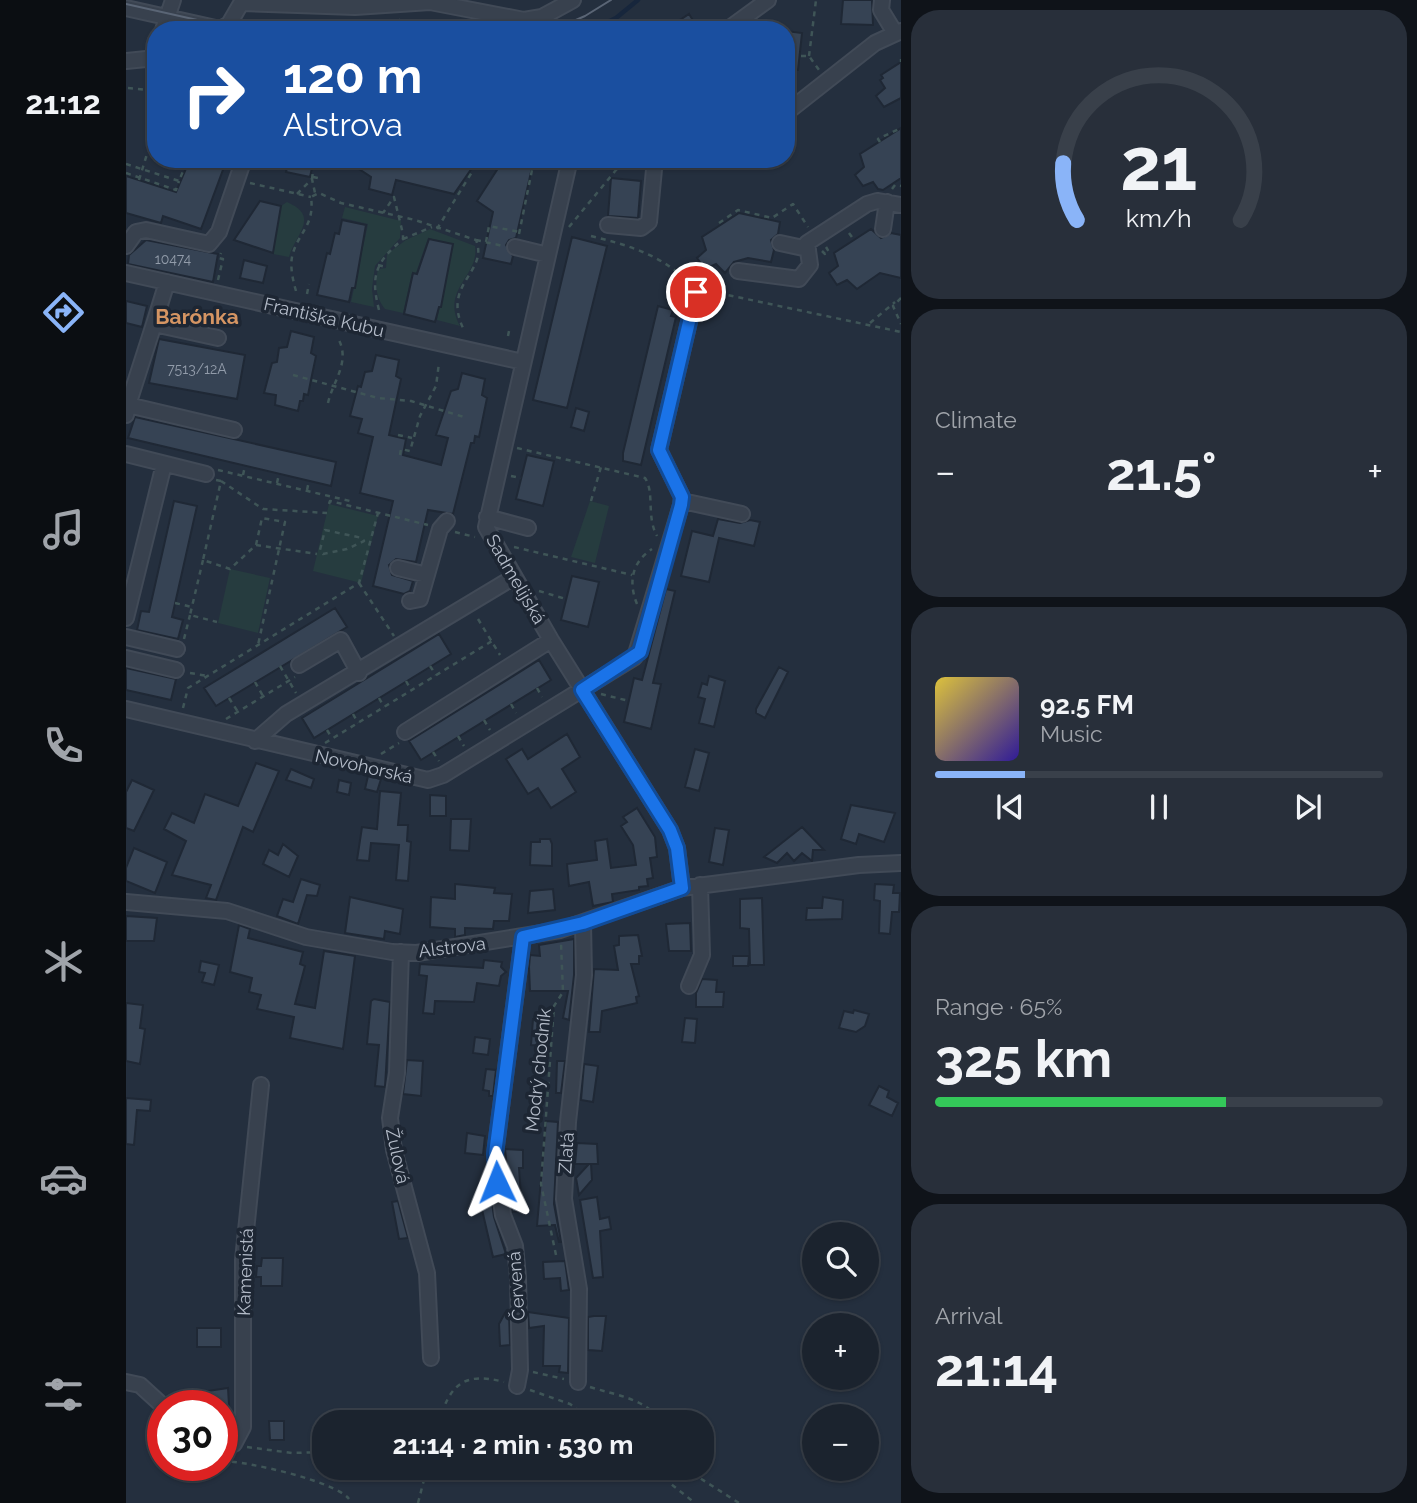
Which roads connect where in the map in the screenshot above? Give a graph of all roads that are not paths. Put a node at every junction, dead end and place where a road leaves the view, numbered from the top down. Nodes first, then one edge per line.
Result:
1 (173, 0) edge
2 (573, 0) edge
3 (768, 0) edge
4 (882, 0) edge
5 (242, 1) edge
6 (431, 1) edge
7 (126, 8) edge
8 (158, 21) edge
9 (166, 21) edge
10 (231, 21) edge
11 (739, 21) edge
12 (898, 32) edge
13 (147, 59) edge
14 (126, 61) edge
15 (795, 106) edge
16 (241, 168) edge
17 (565, 168) edge
18 (654, 168) edge
19 (894, 203) edge
20 (608, 225) dead end
21 (883, 229) dead end
22 (780, 243) dead end
23 (126, 246) edge
24 (513, 247) road end
25 (808, 248) junction
26 (548, 255) junction
27 (738, 271) dead end
28 (126, 273) edge
29 (167, 282) junction
30 (696, 292) road end
31 (154, 324) junction
32 (218, 338) dead end
33 (523, 362) junction
34 (127, 410) edge
35 (234, 430) dead end
36 (126, 454) edge
37 (164, 464) junction
38 (211, 474) road end
39 (681, 505) junction
40 (743, 514) dead end
41 (487, 517) junction
42 (444, 525) road end
43 (528, 528) dead end
44 (398, 568) dead end
45 (427, 575) junction
46 (514, 577) junction
47 (411, 601) dead end
48 (126, 618) edge
49 (126, 637) edge
50 (551, 640) junction
51 (177, 649) dead end
52 (126, 658) edge
53 (176, 670) road end
54 (298, 671) road end
55 (359, 673) junction
56 (582, 690) junction
57 (126, 709) edge
58 (405, 735) road end
59 (256, 741) junction
60 (901, 863) edge
61 (700, 886) junction
62 (682, 888) junction
63 (126, 902) edge
64 (583, 923) junction
65 (523, 937) junction
66 (401, 952) junction
67 (689, 986) dead end
68 (261, 1086) dead end
69 (431, 1358) dead end
70 (126, 1382) edge
71 (578, 1382) road end
72 (517, 1386) dead end
73 (147, 1391) edge
74 (238, 1432) edge

1 - 9 street
2 - 6 street
3 - 11 street
4 - 12 street
5 - 6 street
5 - 10 street
7 - 8 street
12 - 15 street
13 - 14 street
16 - 23 street
17 - 26 street, Sadmelijská
18 - 20 street
19 - 21 street
19 - 25 street
22 - 25 street
24 - 26 street
25 - 27 street
26 - 33 street, Sadmelijská
28 - 29 street, Františka Kubu
29 - 31 street
29 - 33 street, Františka Kubu
30 - 39 street
31 - 32 street
31 - 34 street
33 - 41 street, Sadmelijská
34 - 35 street
36 - 37 street
37 - 38 street
37 - 48 street
39 - 40 street
39 - 56 street, Novohorská
41 - 43 street
41 - 46 street, Sadmelijská
42 - 45 street
44 - 45 street
45 - 47 street
46 - 50 street, Sadmelijská
46 - 55 street
49 - 51 street
50 - 56 street, Sadmelijská
50 - 58 street
52 - 53 street
54 - 55 street
55 - 59 street
56 - 59 street, Novohorská
56 - 62 street, Sadmelijská
57 - 59 street, Novohorská
60 - 61 street, Alstrova
61 - 62 street, Alstrova
61 - 67 street
62 - 64 street, Alstrova
63 - 66 street, Alstrova
64 - 65 street, Alstrova
64 - 71 street, Zlatá
65 - 66 street, Alstrova
65 - 72 street, Červená
66 - 69 street, Žulová
68 - 74 street, Kamenistá
70 - 73 street

